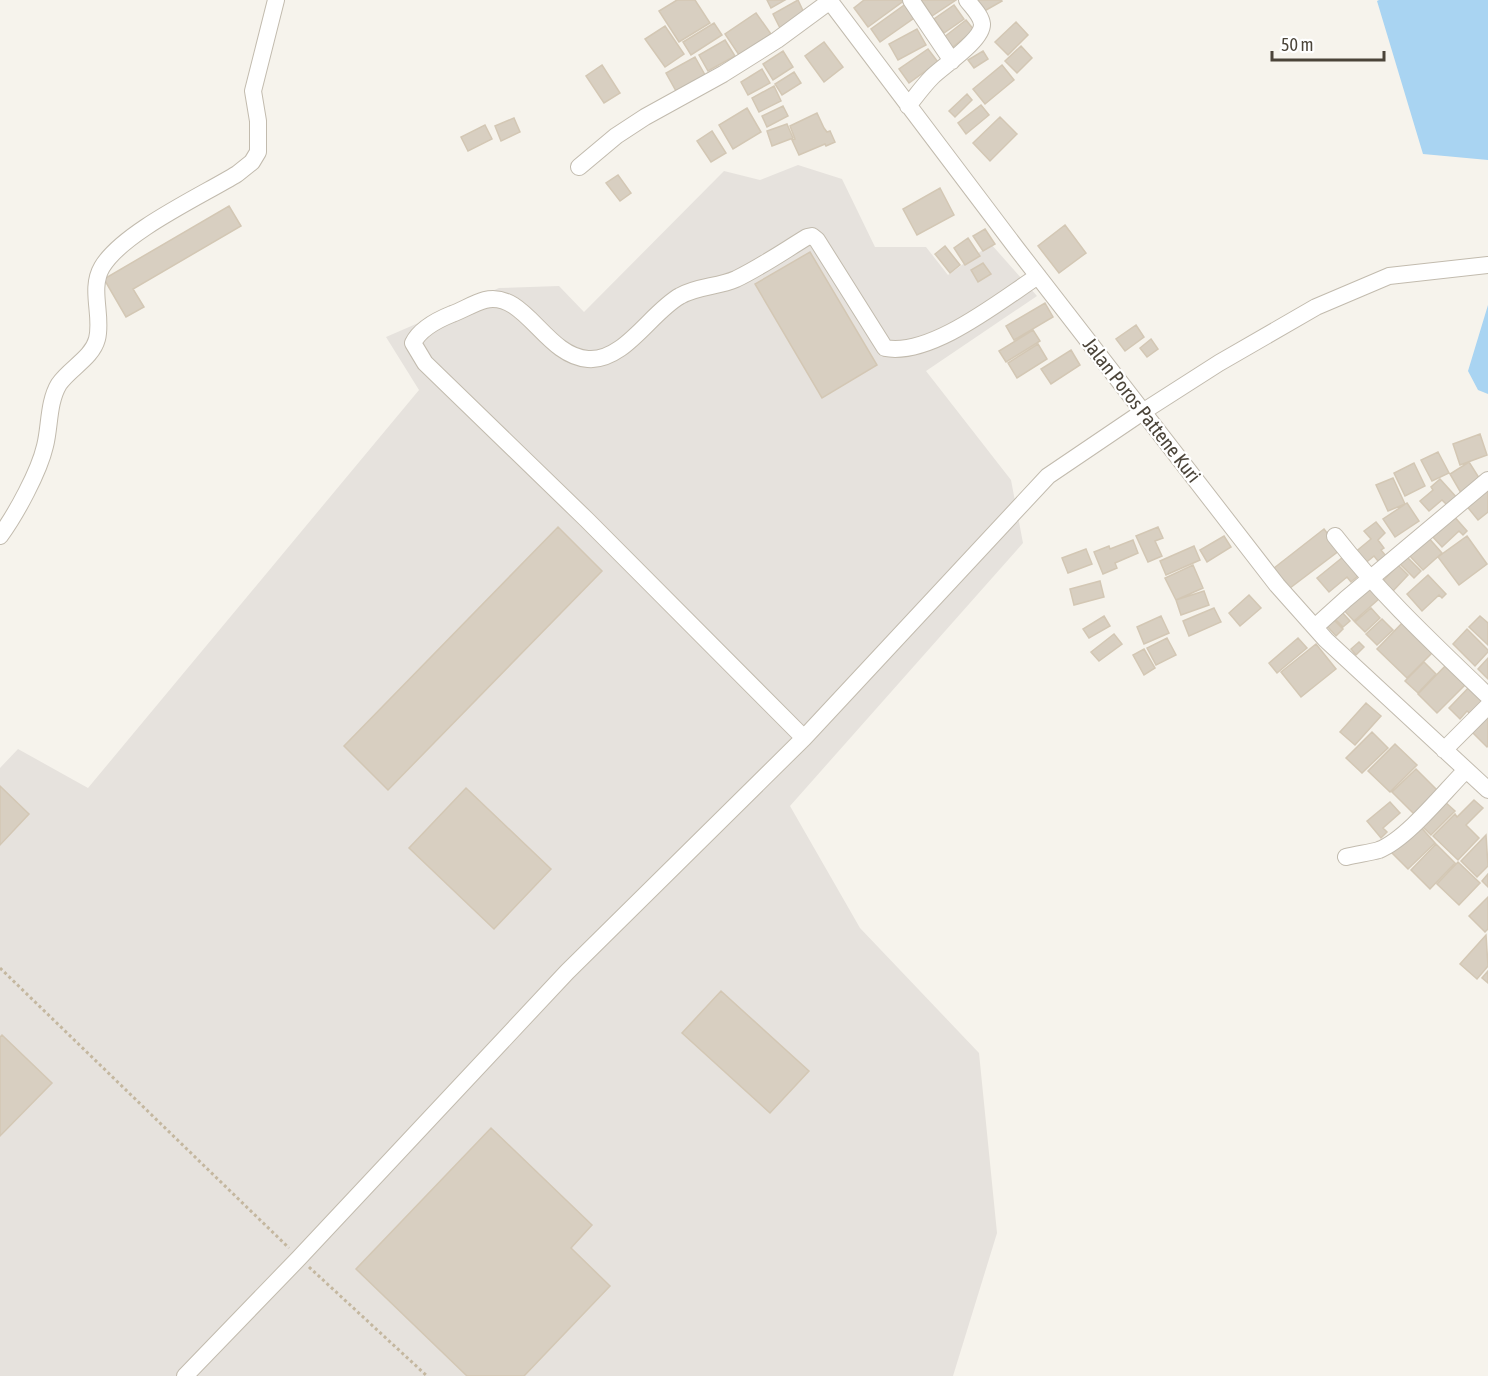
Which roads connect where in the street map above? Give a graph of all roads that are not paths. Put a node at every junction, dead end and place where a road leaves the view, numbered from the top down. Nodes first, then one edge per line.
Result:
1 (276, 0) edge
2 (911, 0) edge
3 (967, 0) edge
4 (830, 1) edge
5 (952, 61) junction
6 (908, 106) junction
7 (579, 167) dead end
8 (1488, 265) edge
9 (1038, 276) junction
10 (1144, 411) junction
11 (1488, 480) edge
12 (0, 536) edge
13 (1335, 536) dead end
14 (1372, 578) junction
15 (1315, 627) junction
16 (1488, 696) edge
17 (1488, 706) edge
18 (804, 738) junction
19 (1444, 750) junction
20 (1466, 770) junction
21 (1488, 790) edge
22 (1346, 857) dead end
23 (185, 1376) edge

1 - 12 street
2 - 5 street
3 - 5 street
4 - 6 street, Jalan Poros Pattene Kuri
4 - 7 street
5 - 6 street
6 - 9 street, Jalan Poros Pattene Kuri
8 - 10 street
9 - 10 street, Jalan Poros Pattene Kuri
9 - 18 street
10 - 15 street, Jalan Poros Pattene Kuri
10 - 18 street
11 - 14 street
13 - 14 street
14 - 15 street
14 - 16 street
15 - 19 street, Jalan Poros Pattene Kuri
17 - 19 street
18 - 23 street
19 - 20 street, Jalan Poros Pattene Kuri
20 - 21 street, Jalan Poros Pattene Kuri
20 - 22 street

